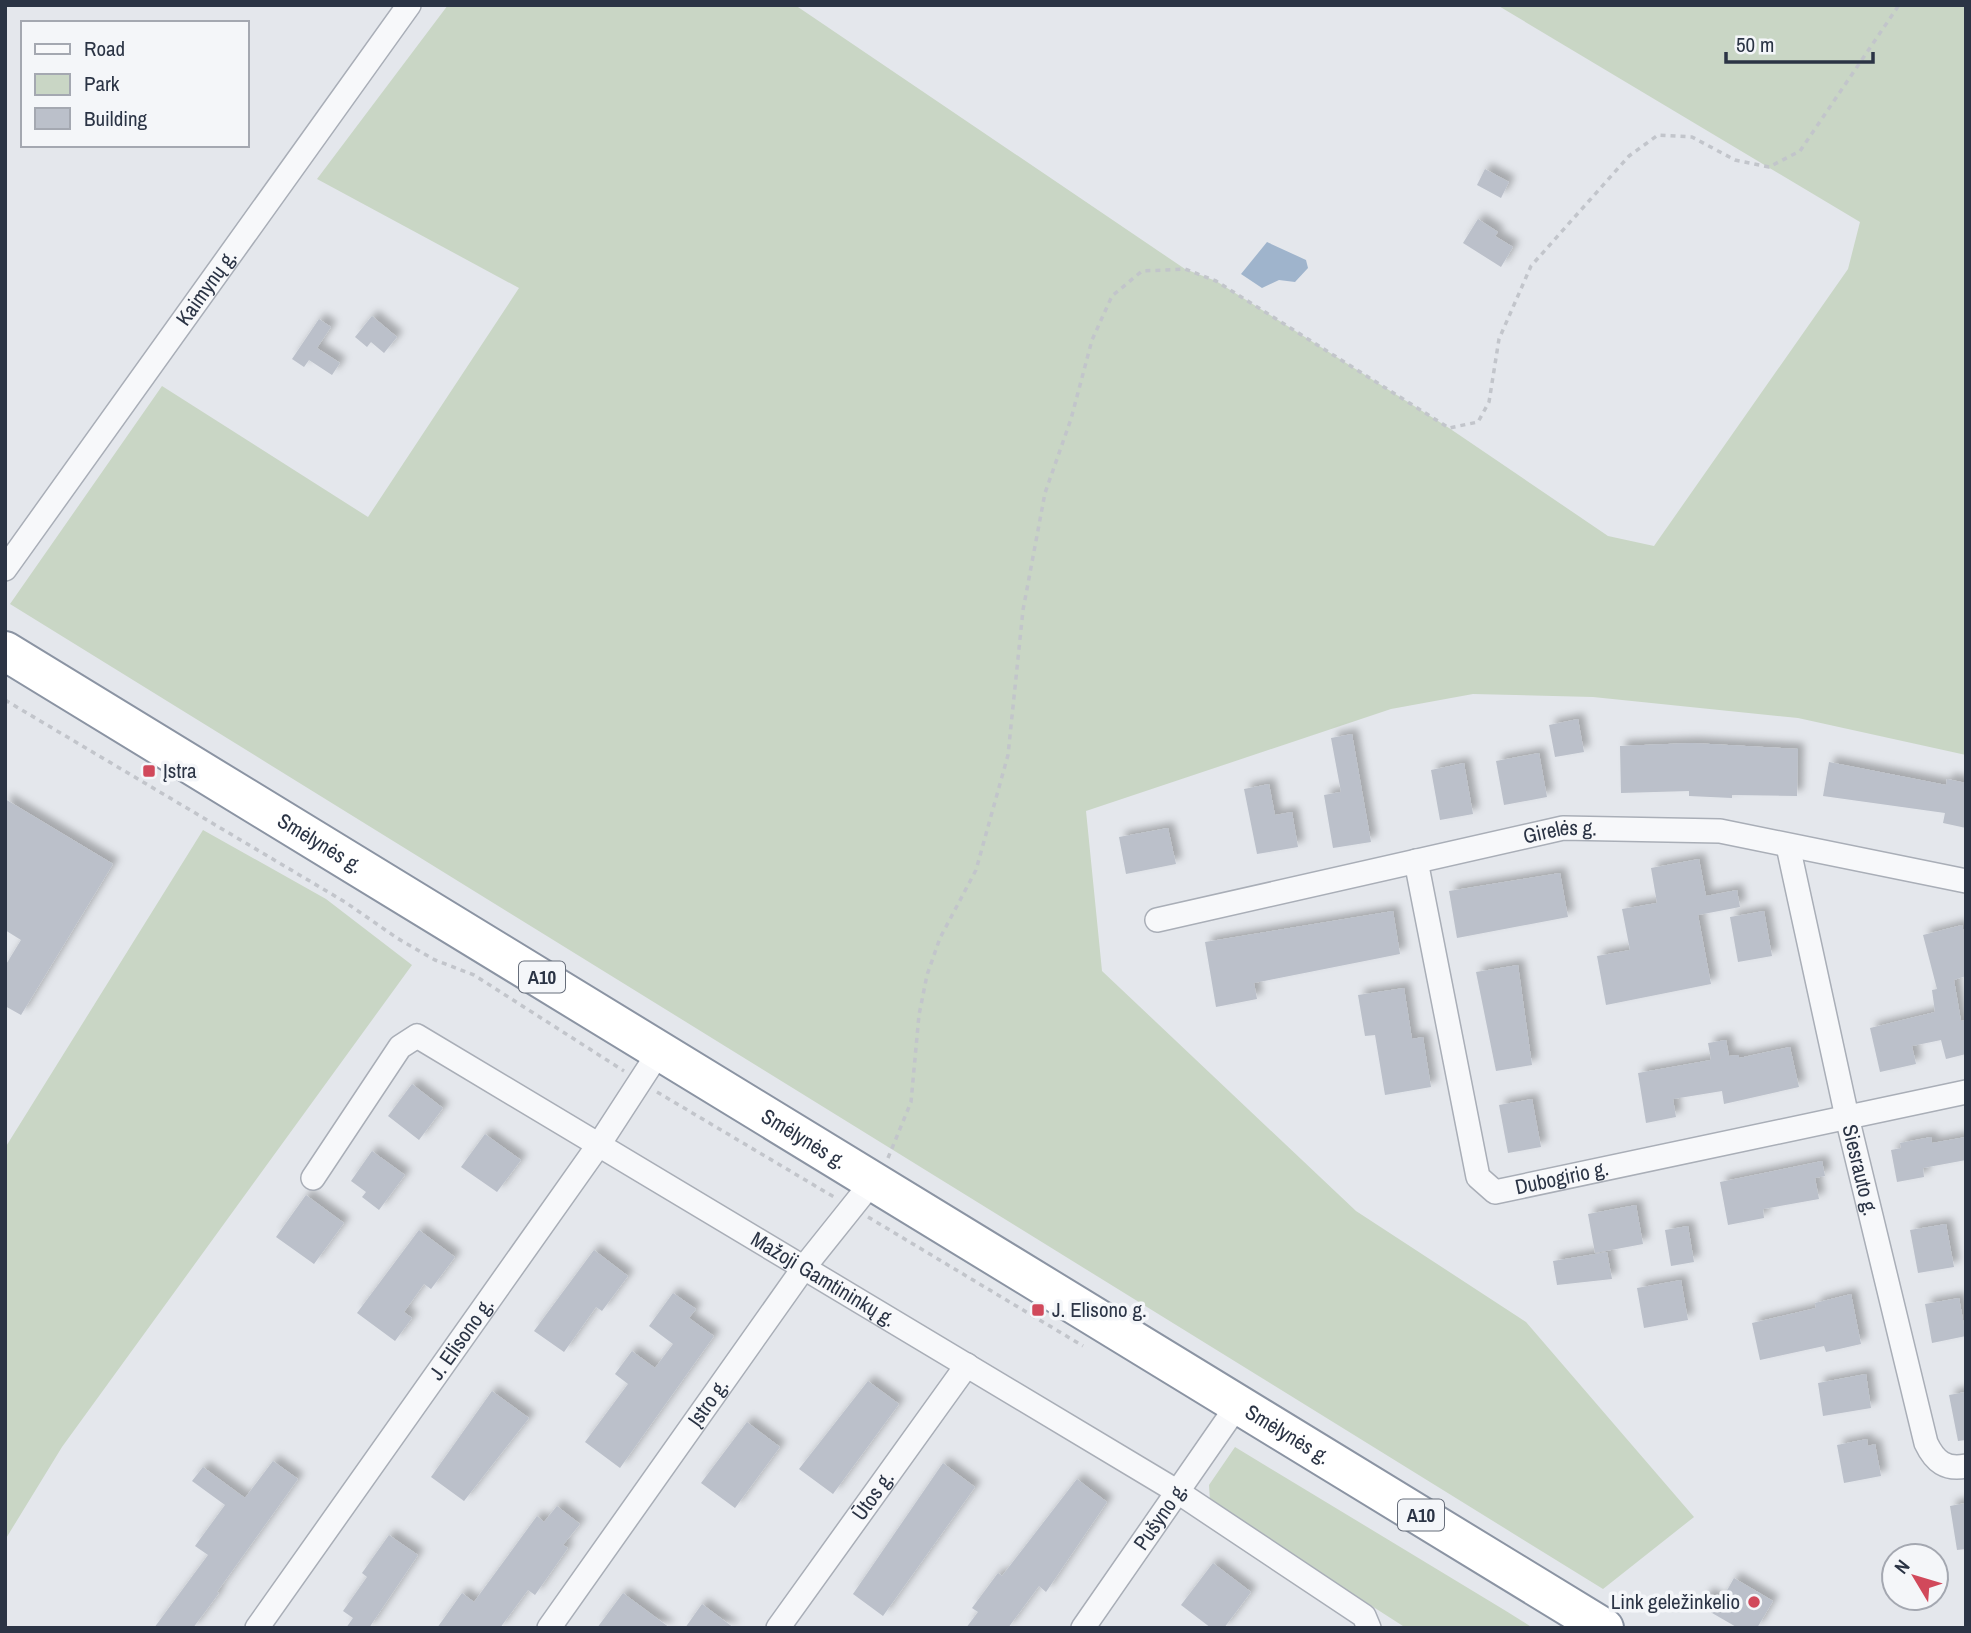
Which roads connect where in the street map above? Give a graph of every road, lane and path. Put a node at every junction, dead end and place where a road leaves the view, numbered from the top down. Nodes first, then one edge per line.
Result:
1 (409, 5) edge
2 (1899, 5) edge
3 (5, 569) edge
4 (5, 651) edge
5 (5, 700) edge
6 (1788, 846) junction
7 (1416, 862) junction
8 (1966, 881) edge
9 (1157, 920) dead end
10 (661, 1049) junction
11 (641, 1082) junction
12 (1966, 1092) edge
13 (1847, 1117) junction
14 (600, 1143) junction
15 (313, 1178) dead end
16 (864, 1195) junction
17 (805, 1266) junction
18 (1091, 1351) dead end
19 (967, 1365) junction
20 (1239, 1403) junction
21 (1966, 1466) edge
22 (1178, 1492) junction
23 (257, 1628) edge
24 (549, 1628) edge
25 (778, 1628) edge
26 (1083, 1628) edge
27 (1369, 1628) edge
28 (1604, 1628) edge

1 - 3 street, Kaimynų g.
2 - 16 path
4 - 10 highway, Smėlynės g. / A10
5 - 11 path
6 - 7 street, Girelės g.
6 - 8 street, Girelės g.
6 - 13 street, Siesrauto g.
7 - 9 street, Girelės g.
7 - 13 street, Dubogirio g.
10 - 11 street, J. Elisono g.
10 - 16 highway, Smėlynės g. / A10
11 - 14 street, J. Elisono g.
11 - 16 path
12 - 13 street, Dubogirio g.
13 - 21 street, Siesrauto g.
14 - 15 street, Mažoji Gamtininkų g.
14 - 17 street, Mažoji Gamtininkų g.
14 - 23 street, J. Elisono g.
16 - 17 street, Įstro g.
16 - 18 path
16 - 20 highway, Smėlynės g. / A10
17 - 19 street, Mažoji Gamtininkų g.
17 - 24 street, Įstro g.
19 - 22 street, Mažoji Gamtininkų g.
19 - 25 street, Ūtos g.
20 - 22 street, Pušyno g.
20 - 28 highway, Smėlynės g. / A10
22 - 26 street, Pušyno g.
22 - 27 street, Mažoji Gamtininkų g.

